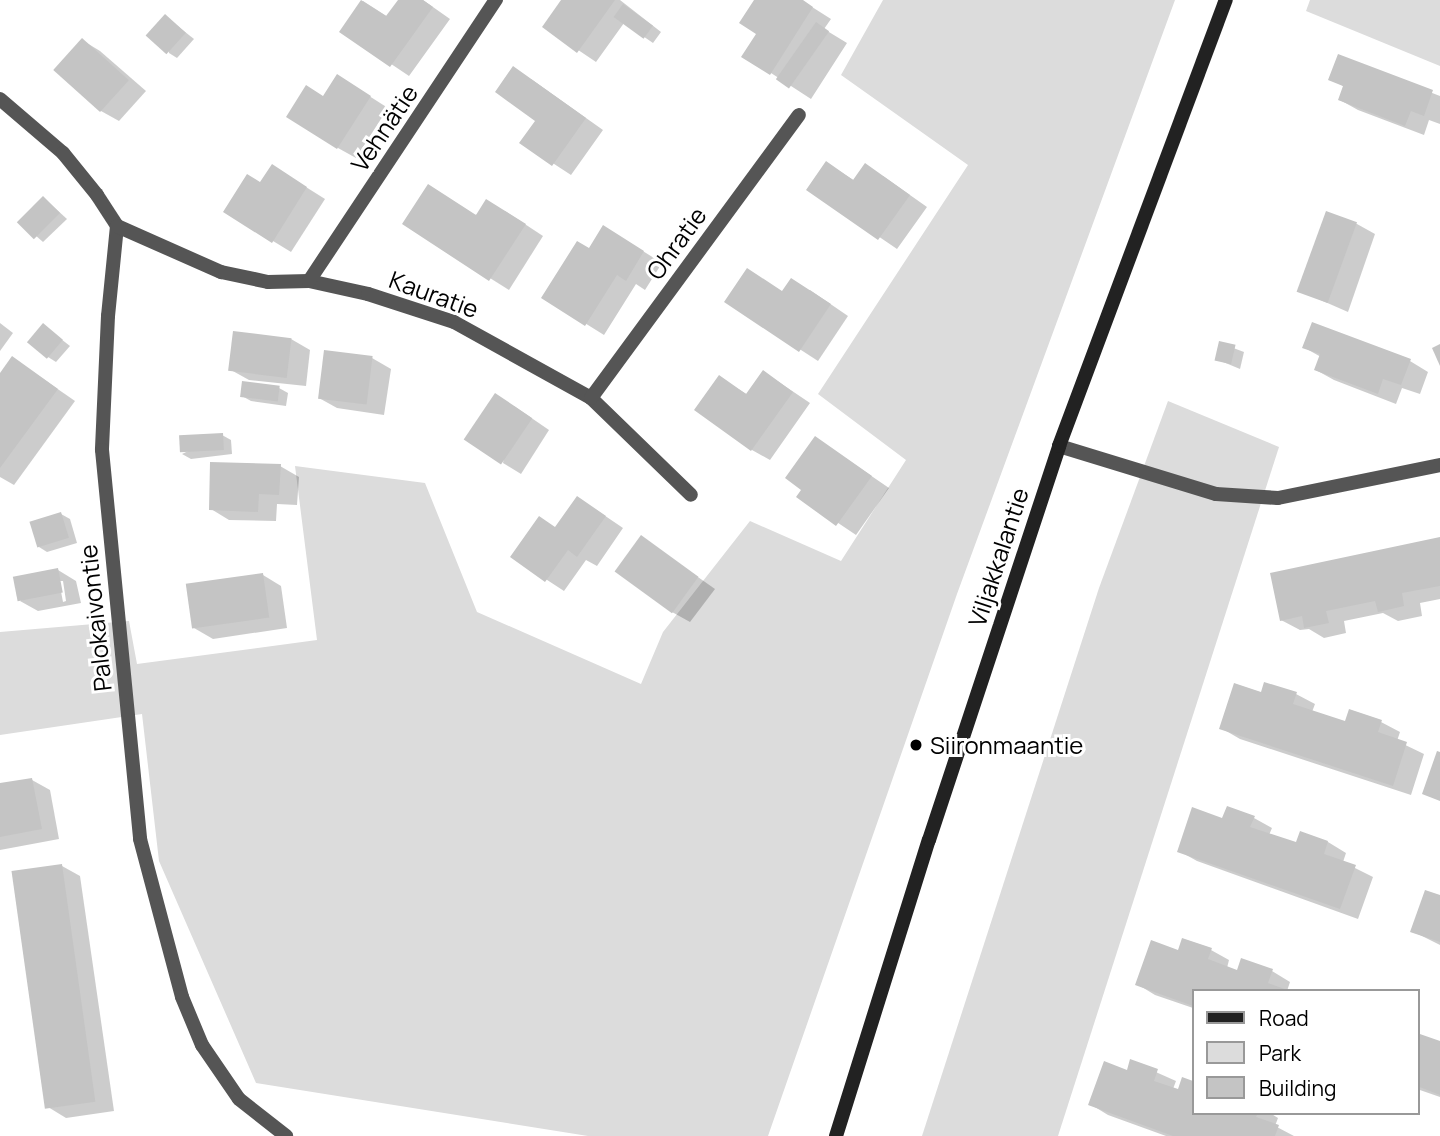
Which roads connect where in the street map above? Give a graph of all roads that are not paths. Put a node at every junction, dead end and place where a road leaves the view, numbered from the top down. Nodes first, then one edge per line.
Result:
1 (496, 0) edge
2 (1226, 0) edge
3 (0, 99) edge
4 (799, 115) dead end
5 (117, 226) junction
6 (309, 281) junction
7 (591, 398) junction
8 (1059, 446) junction
9 (1440, 465) edge
10 (691, 495) dead end
11 (286, 1136) edge
12 (836, 1136) edge

1 - 6 street, Vehnätie
2 - 8 main road, Viljakkalantie
3 - 5 street
4 - 7 street, Ohratie
5 - 6 street, Kauratie
5 - 11 street, Palokaivontie
6 - 7 street, Kauratie
7 - 10 street, Kauratie
8 - 9 street
8 - 12 main road, Viljakkalantie

